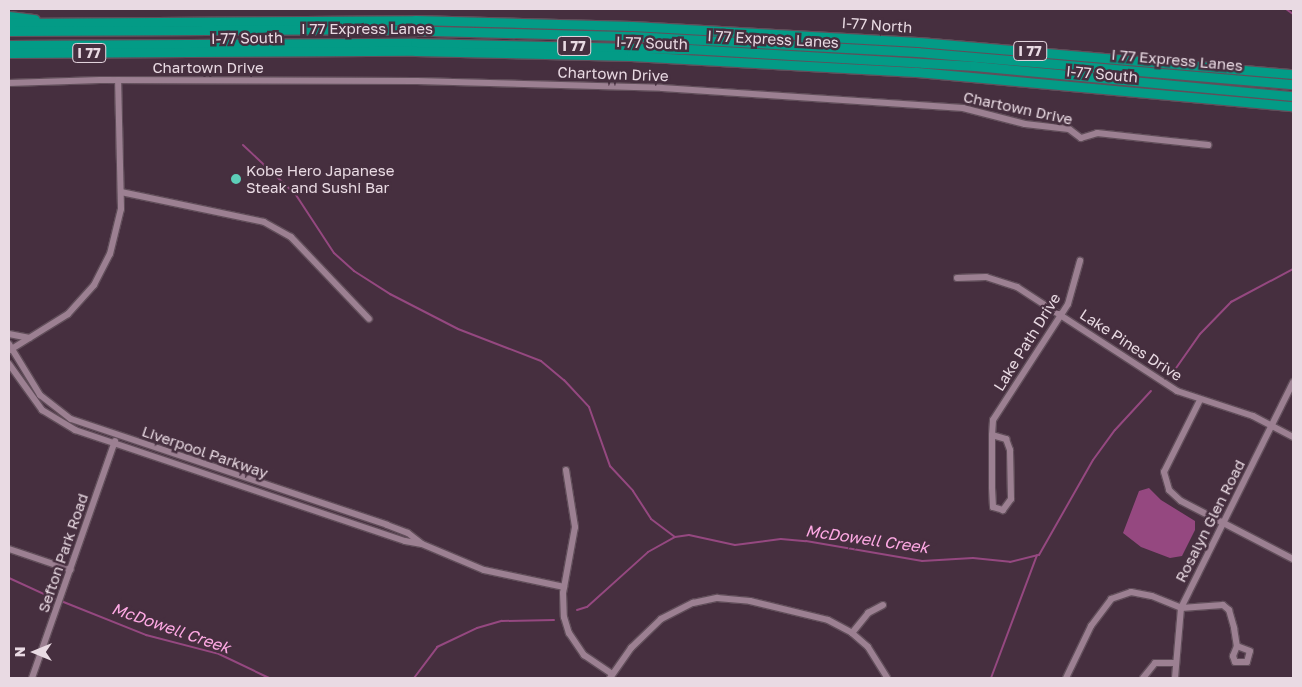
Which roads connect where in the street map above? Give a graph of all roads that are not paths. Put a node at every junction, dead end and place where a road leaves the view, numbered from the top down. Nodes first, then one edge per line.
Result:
1 (9, 16) edge
2 (9, 24) edge
3 (85, 24) junction
4 (9, 32) edge
5 (766, 32) junction
6 (9, 45) edge
7 (841, 47) junction
8 (9, 53) edge
9 (1293, 74) edge
10 (118, 80) junction
11 (1138, 81) junction
12 (9, 83) edge
13 (1056, 84) junction
14 (1293, 84) edge
15 (1293, 96) edge
16 (1293, 106) edge
17 (1208, 146) dead end
18 (121, 192) junction
19 (1080, 261) dead end
20 (957, 278) dead end
21 (1062, 316) junction
22 (369, 319) dead end
23 (9, 334) edge
24 (31, 338) junction
25 (10, 348) edge
26 (9, 364) edge
27 (1293, 382) edge
28 (1200, 400) junction
29 (1272, 426) junction
30 (117, 435) junction
31 (992, 435) junction
32 (1293, 437) edge
33 (114, 444) junction
34 (566, 470) dead end
35 (1222, 524) junction
36 (422, 544) junction
37 (9, 549) edge
38 (1293, 559) edge
39 (71, 570) junction
40 (564, 587) junction
41 (883, 605) dead end
42 (1181, 608) junction
43 (852, 633) junction
44 (1238, 646) dead end
45 (1176, 663) junction
46 (611, 676) edge
47 (32, 678) edge
48 (887, 678) edge
49 (1066, 678) edge
50 (1143, 678) edge
51 (1175, 678) edge

1 - 3 highway
2 - 3 highway, I-77 North / I 77
3 - 5 highway, I-77 North / I 77
4 - 7 highway, I 77 Express Lanes / I 77
5 - 7 highway
5 - 9 highway, I-77 North / I 77
6 - 11 highway, I 77 Express Lanes / I 77
7 - 14 highway, I 77 Express Lanes / I 77
8 - 13 highway, I-77 South / I 77
10 - 12 street, Chartown Drive
10 - 17 street, Chartown Drive
10 - 18 street
11 - 13 highway
11 - 15 highway, I 77 Express Lanes / I 77
13 - 16 highway, I-77 South / I 77
18 - 22 street
18 - 24 street
19 - 21 street, Lake Path Drive
20 - 21 street, Lake Pines Drive
21 - 28 street, Lake Pines Drive
21 - 31 street, Lake Path Drive
23 - 24 street
24 - 25 street
25 - 30 street, Liverpool Parkway
26 - 33 street, Liverpool Parkway
27 - 29 street, Rosalyn Glen Road
28 - 29 street, Lake Pines Drive
28 - 35 street
29 - 32 street, Lake Pines Drive
29 - 35 street, Rosalyn Glen Road
30 - 33 street, Sefton Park Road
30 - 36 street, Liverpool Parkway
31 - 31 street, Lake Path Drive
33 - 36 street, Liverpool Parkway
33 - 39 street, Sefton Park Road
34 - 40 street
35 - 38 street
35 - 42 street, Rosalyn Glen Road
36 - 40 street, Liverpool Parkway
37 - 39 street
39 - 47 street, Sefton Park Road
40 - 46 street
41 - 43 street
42 - 44 street
42 - 45 street, Rosalyn Glen Road
42 - 49 street
43 - 46 street
43 - 48 street
45 - 50 street
45 - 51 street, Rosalyn Glen Road

